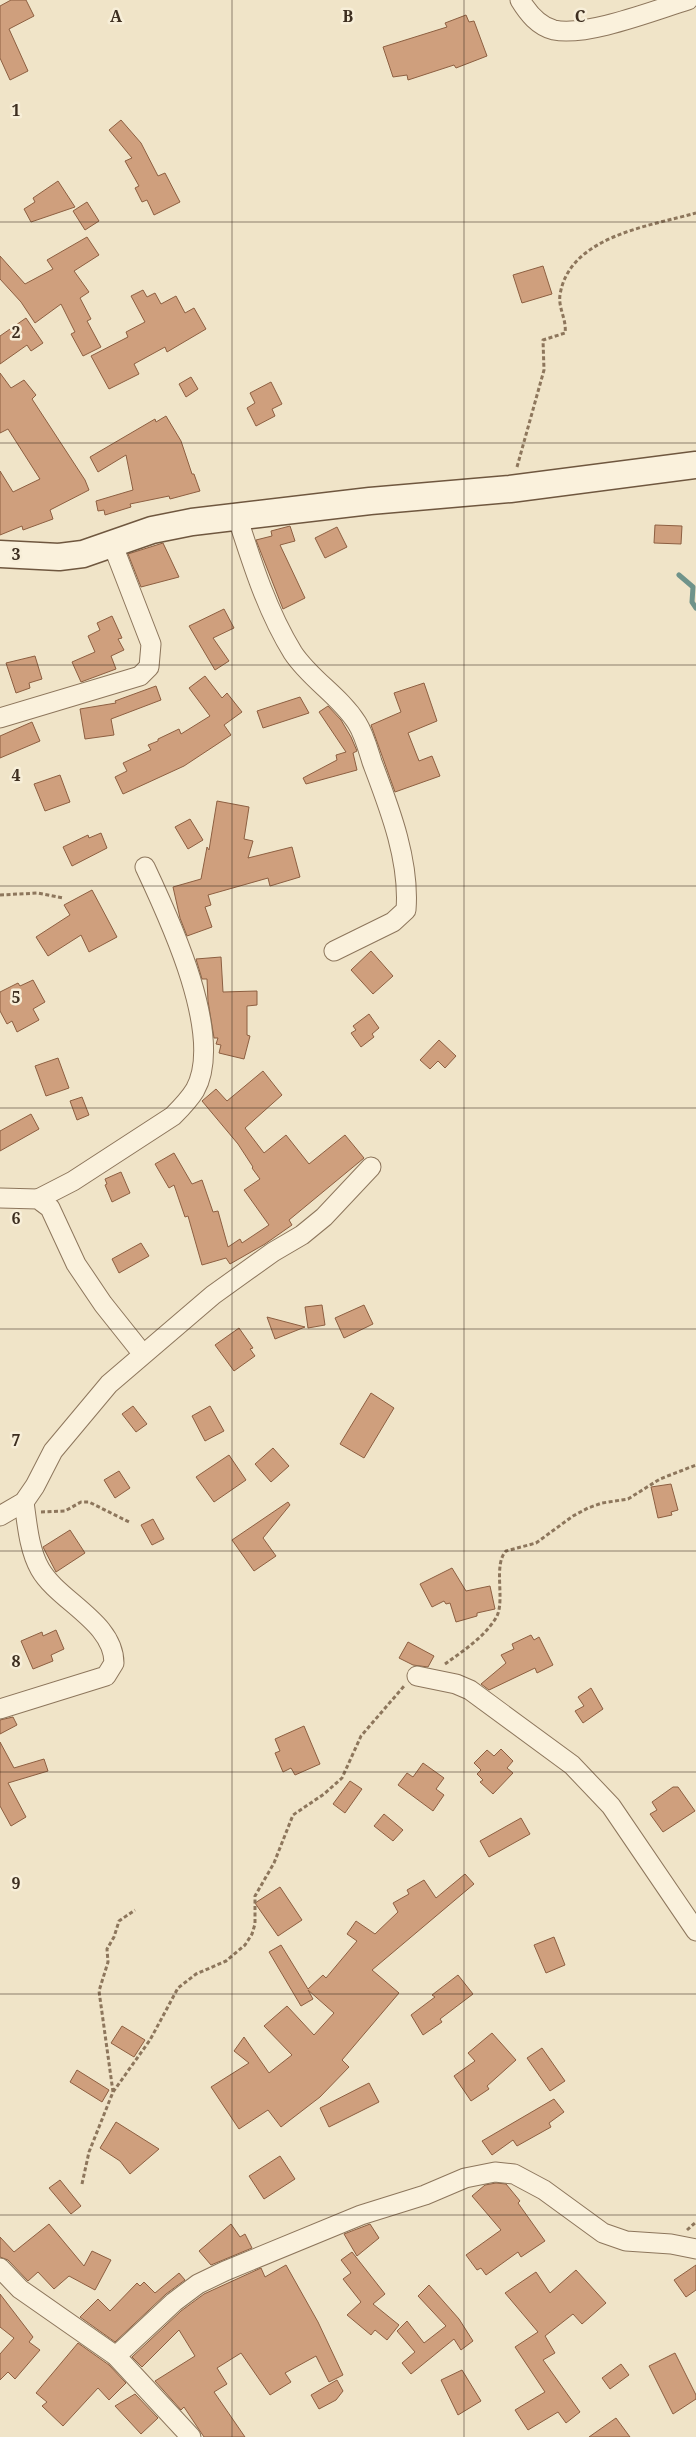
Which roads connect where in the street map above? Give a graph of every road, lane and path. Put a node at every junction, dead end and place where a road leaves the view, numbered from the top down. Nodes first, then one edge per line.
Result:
1 (520, 0) edge
2 (688, 0) edge
3 (696, 213) edge
4 (696, 465) edge
5 (510, 489) junction
6 (237, 516) junction
7 (112, 544) junction
8 (0, 554) edge
9 (0, 718) edge
10 (145, 867) dead end
11 (0, 895) edge
12 (63, 898) dead end
13 (334, 951) dead end
14 (371, 1166) dead end
15 (0, 1198) edge
16 (38, 1199) junction
17 (142, 1353) junction
18 (696, 1465) edge
19 (25, 1506) junction
20 (0, 1516) edge
21 (129, 1522) dead end
22 (417, 1676) junction
23 (0, 1709) edge
24 (135, 1910) dead end
25 (696, 1931) edge
26 (113, 2092) junction
27 (82, 2184) dead end
28 (696, 2249) edge
29 (0, 2268) edge
30 (116, 2356) junction
31 (191, 2437) edge

1 - 2 street
3 - 5 path
4 - 5 street
5 - 6 street
6 - 7 street
6 - 13 street
7 - 8 street
7 - 9 street
10 - 16 street
11 - 12 path
14 - 17 street
15 - 16 street
16 - 17 street
17 - 19 street
18 - 22 path
19 - 20 street
19 - 21 path
19 - 23 street
22 - 25 street
22 - 26 path
24 - 26 path
26 - 27 path
28 - 30 street
29 - 30 street
30 - 31 street

